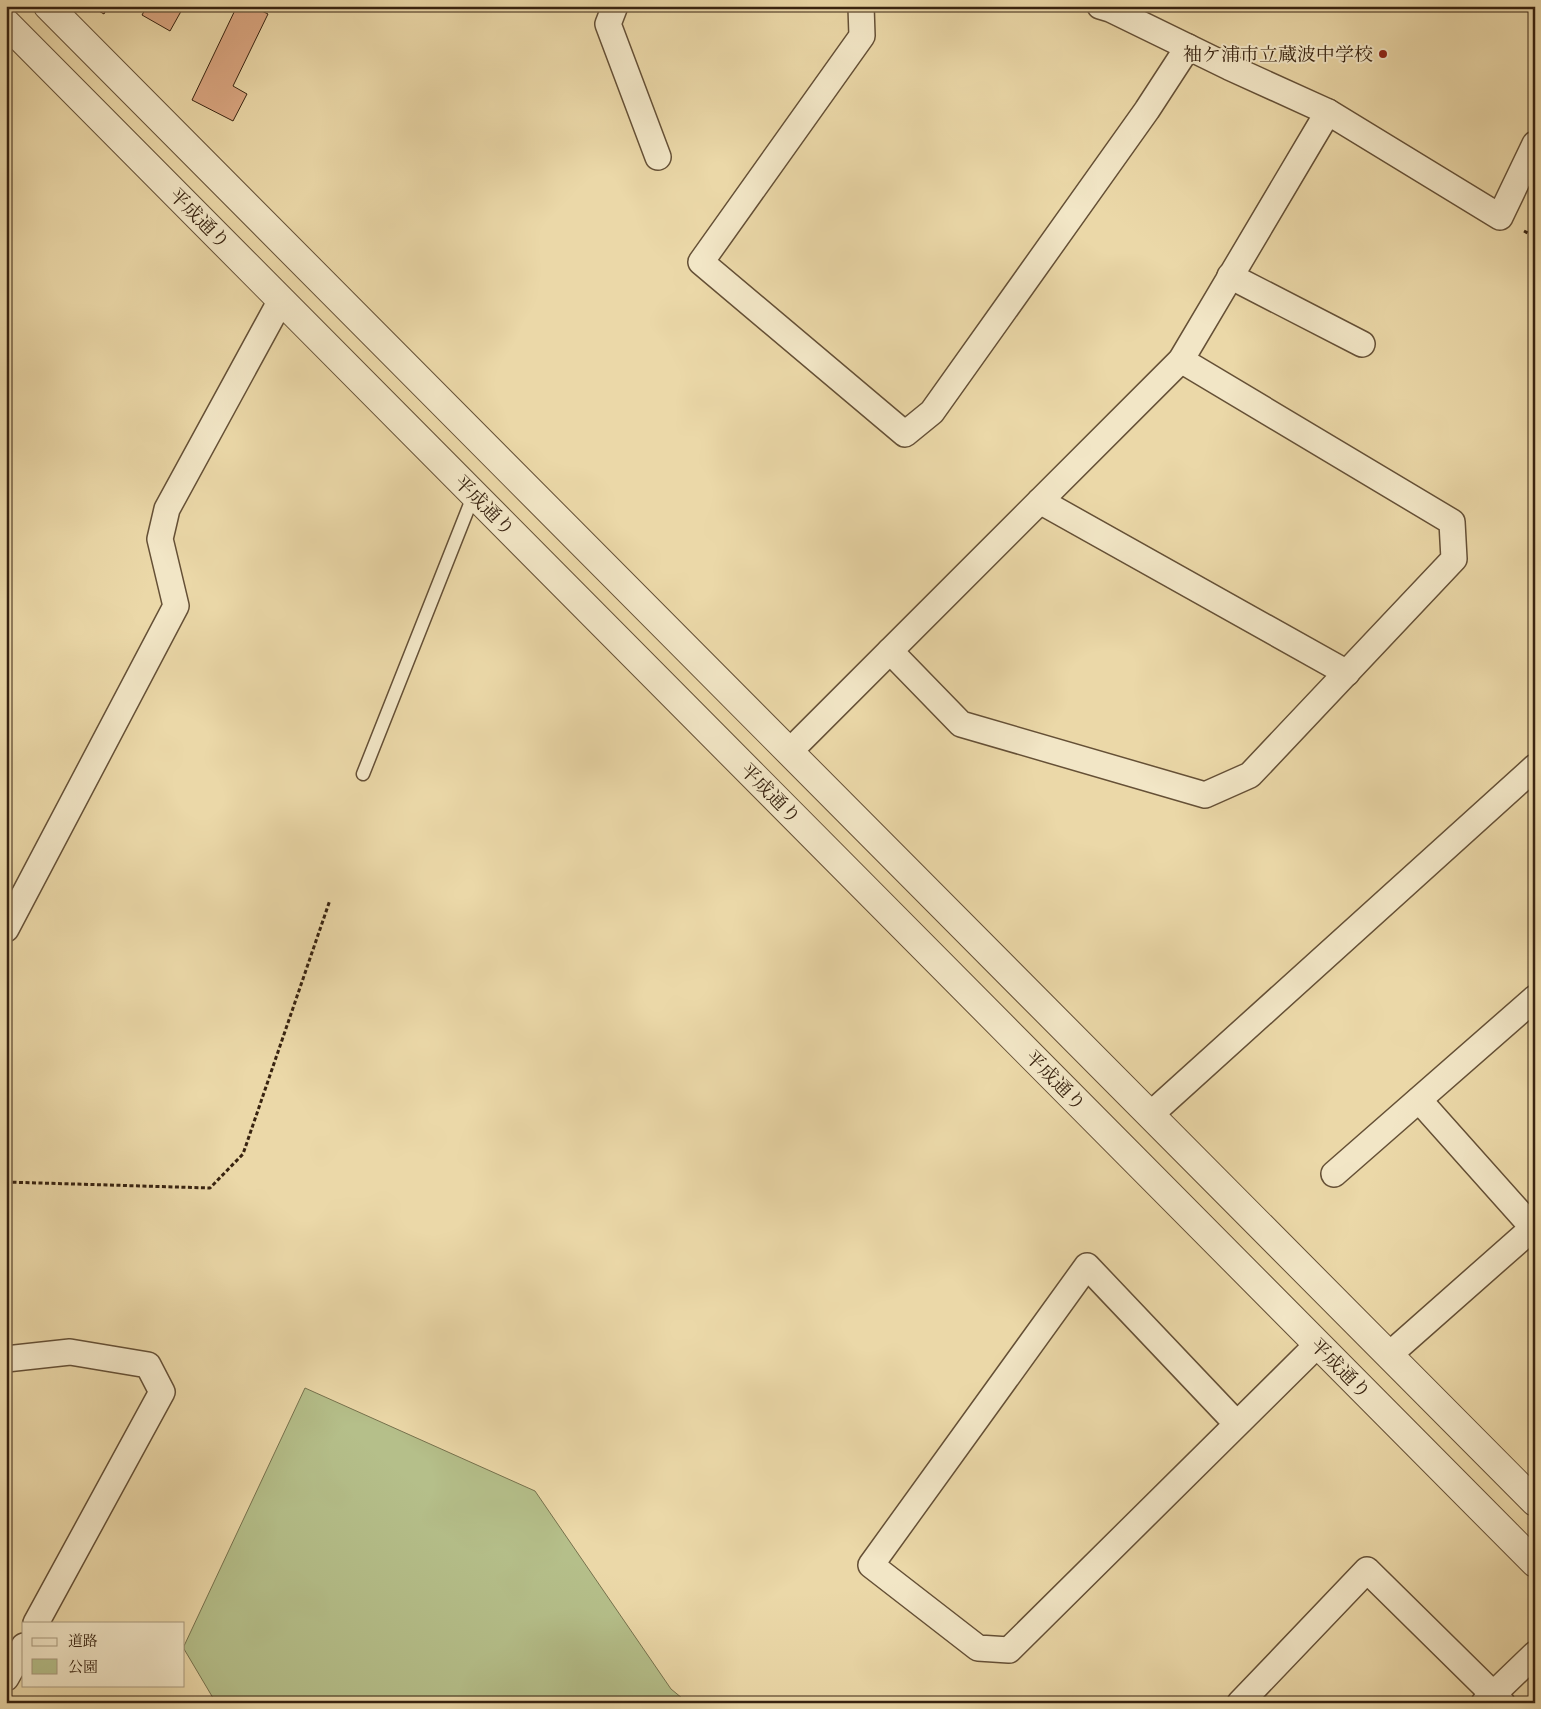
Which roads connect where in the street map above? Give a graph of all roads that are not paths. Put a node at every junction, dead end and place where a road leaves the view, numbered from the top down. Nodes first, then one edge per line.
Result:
1 (48, 6) edge
2 (615, 6) edge
3 (861, 6) edge
4 (1100, 6) edge
5 (6, 23) edge
6 (1188, 47) junction
7 (1328, 112) junction
8 (1535, 144) edge
9 (658, 157) dead end
10 (1230, 276) junction
11 (281, 300) junction
12 (1362, 344) dead end
13 (1181, 360) junction
14 (474, 494) junction
15 (1040, 501) junction
16 (890, 651) junction
17 (1346, 673) junction
18 (789, 752) junction
19 (1535, 767) edge
20 (363, 774) dead end
21 (6, 929) edge
22 (1535, 998) edge
23 (1419, 1100) junction
24 (1150, 1115) junction
25 (1334, 1174) dead end
26 (1534, 1228) edge
27 (1318, 1344) junction
28 (1389, 1355) junction
29 (6, 1359) edge
30 (1237, 1424) junction
31 (1535, 1502) edge
32 (1535, 1563) edge
33 (37, 1622) edge
34 (22, 1650) edge
35 (1535, 1654) edge
36 (6, 1678) edge
37 (1493, 1700) edge
38 (1240, 1703) edge

1 - 18 street
2 - 9 street
3 - 6 street
4 - 6 street
5 - 11 street, 平成通り
6 - 7 street
7 - 8 street
7 - 10 street
10 - 12 street
10 - 13 street
11 - 14 street, 平成通り
11 - 21 street
13 - 15 street
13 - 17 street
14 - 20 lane
14 - 27 street, 平成通り
15 - 16 street
15 - 17 street
16 - 17 street
16 - 18 street
18 - 24 street
19 - 24 street
22 - 23 street
23 - 25 street
23 - 26 street
24 - 28 street
26 - 28 street
27 - 30 street
27 - 32 street, 平成通り
28 - 31 street
29 - 33 street
30 - 30 street
34 - 36 street
35 - 37 street
37 - 38 street

